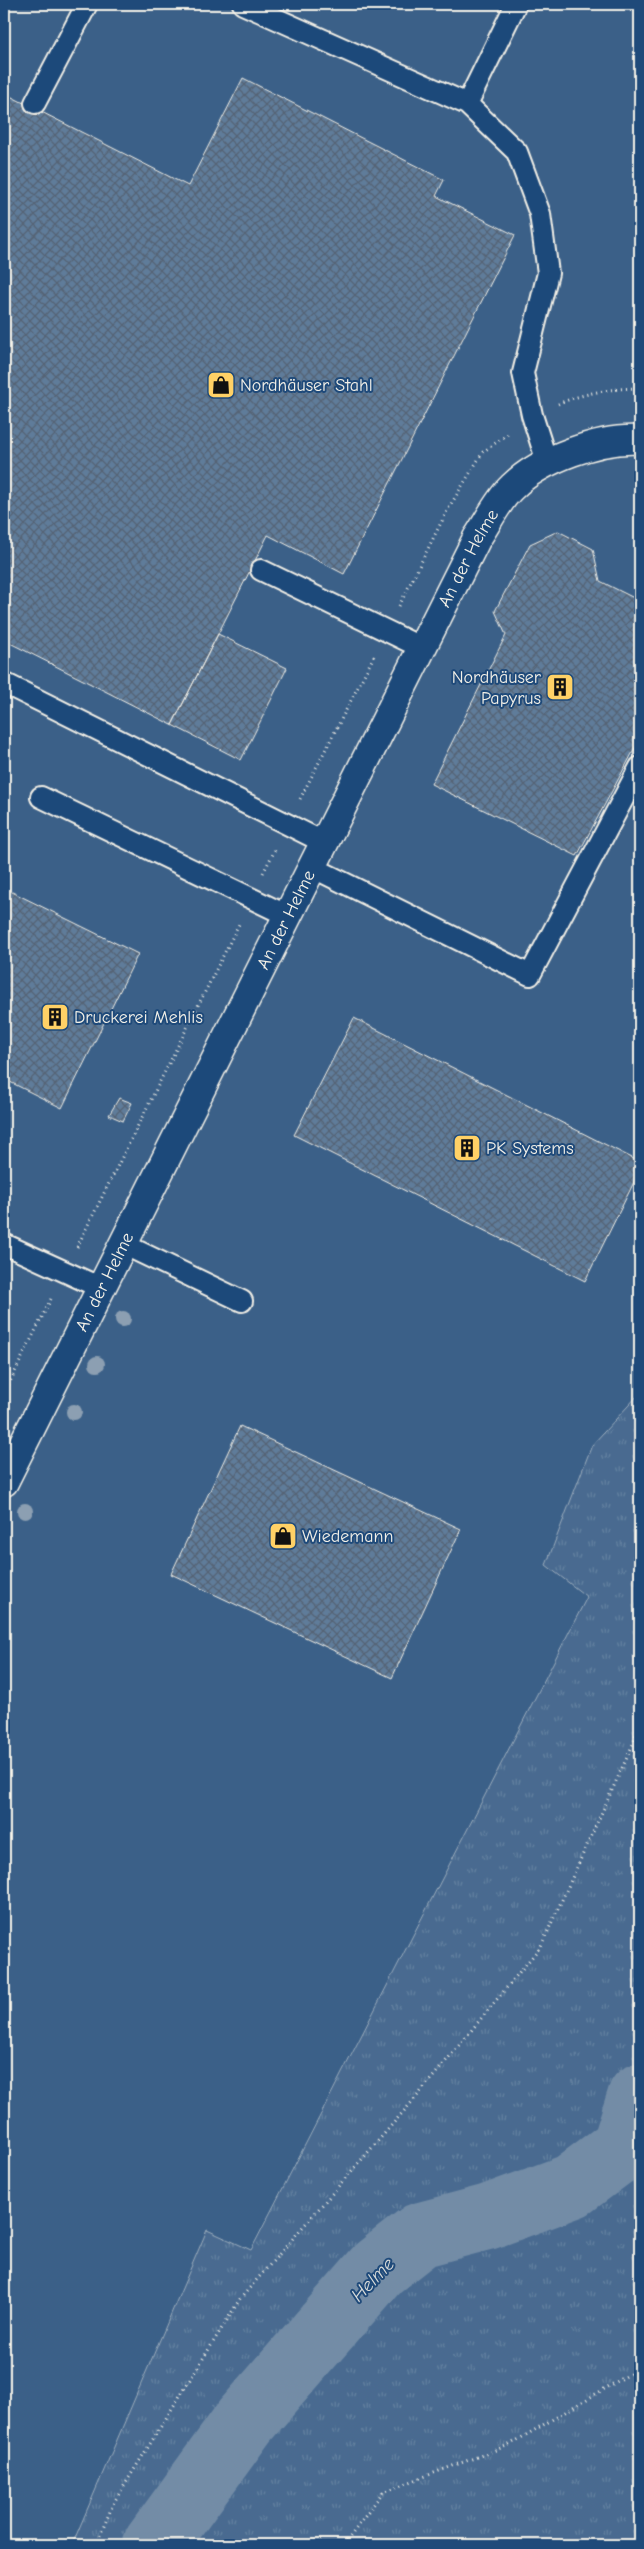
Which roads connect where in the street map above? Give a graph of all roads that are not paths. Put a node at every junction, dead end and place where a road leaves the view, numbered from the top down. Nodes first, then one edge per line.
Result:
1 (87, 4) edge
2 (243, 4) edge
3 (516, 4) edge
4 (35, 103) dead end
5 (468, 104) junction
6 (640, 440) edge
7 (547, 462) junction
8 (261, 570) dead end
9 (422, 648) junction
10 (4, 683) edge
11 (640, 767) edge
12 (41, 796) dead end
13 (324, 842) junction
14 (312, 867) junction
15 (288, 916) junction
16 (4, 1244) edge
17 (123, 1244) junction
18 (101, 1288) junction
19 (242, 1301) dead end
20 (4, 1482) edge

1 - 4 lane
2 - 5 lane
3 - 5 lane
5 - 7 lane
6 - 7 street, An der Helme
7 - 9 street, An der Helme
8 - 9 lane
9 - 13 street, An der Helme
10 - 13 lane
11 - 14 lane
12 - 15 lane
13 - 14 street, An der Helme
14 - 15 street, An der Helme
15 - 17 street, An der Helme
16 - 18 lane
17 - 18 street, An der Helme
17 - 19 lane
18 - 20 street, An der Helme

